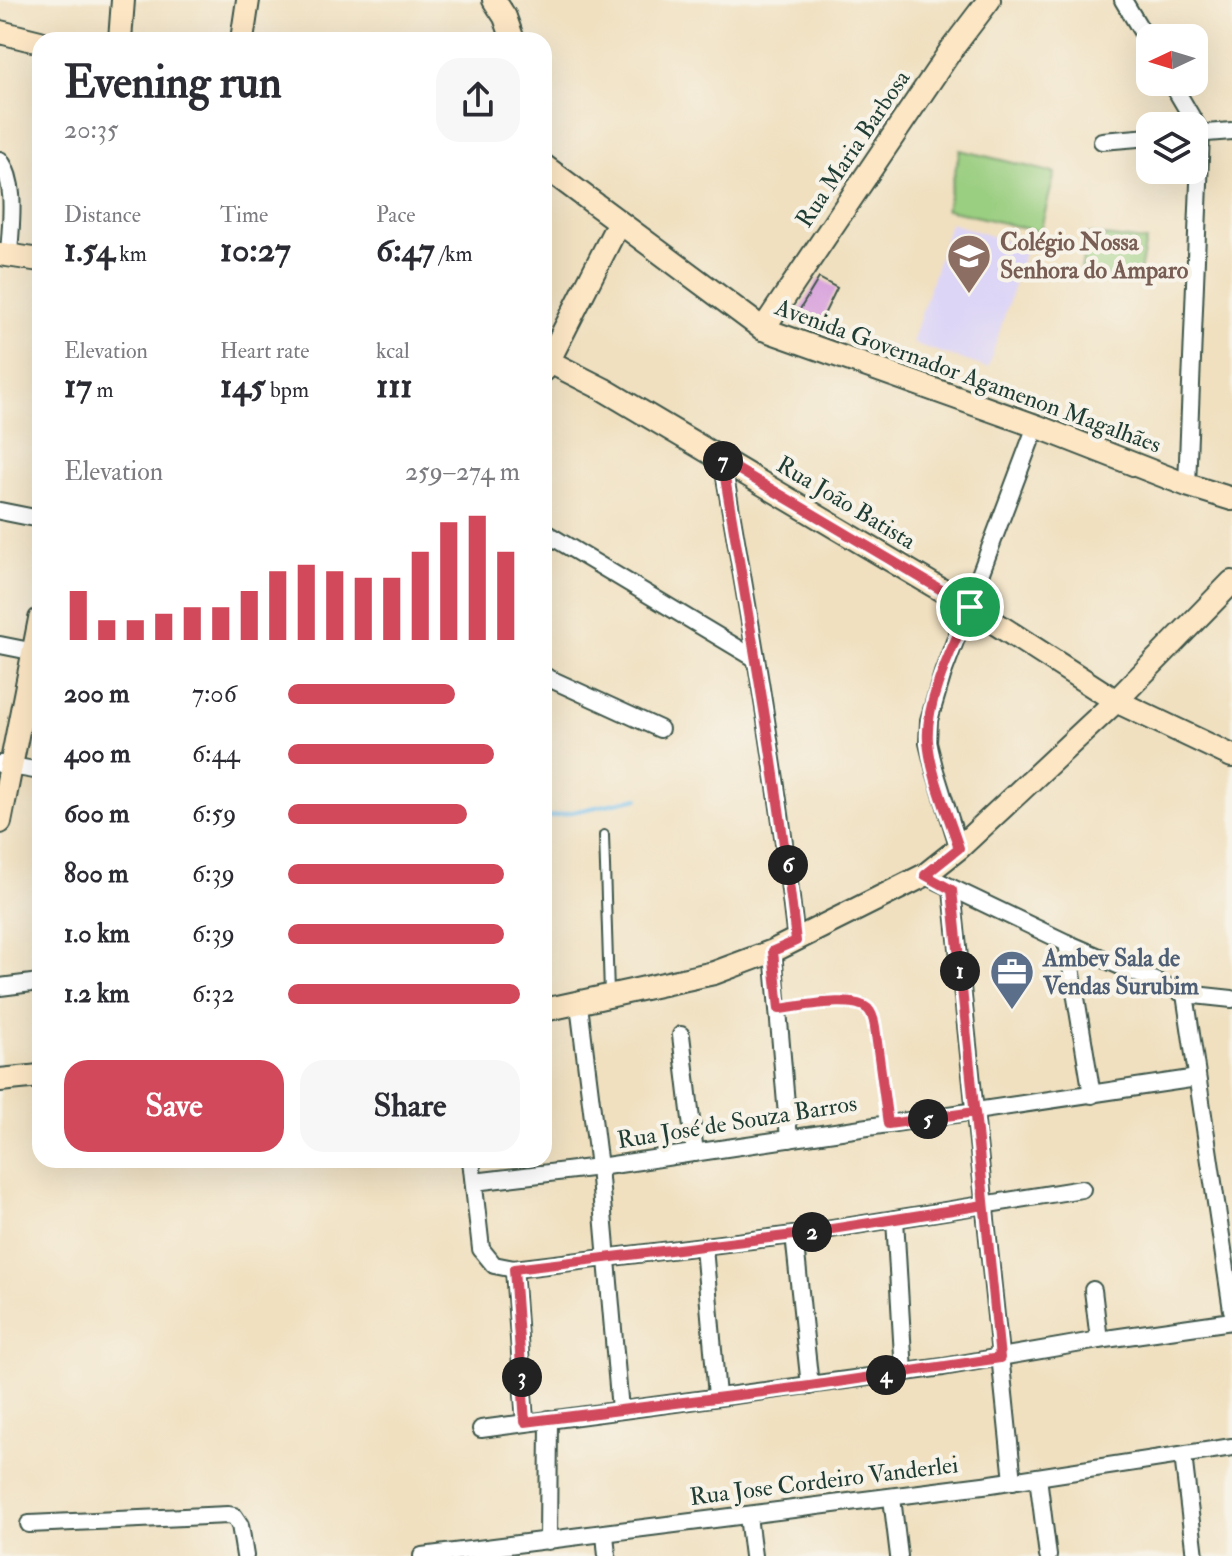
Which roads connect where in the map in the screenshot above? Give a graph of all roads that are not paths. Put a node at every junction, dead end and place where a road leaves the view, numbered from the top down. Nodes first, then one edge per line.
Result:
1 (123, 0) edge
2 (248, 0) edge
3 (494, 0) edge
4 (989, 0) edge
5 (1123, 0) edge
6 (1137, 24) edge
7 (0, 32) edge
8 (121, 32) edge
9 (243, 32) edge
10 (510, 32) edge
11 (32, 40) edge
12 (1232, 131) edge
13 (1208, 133) edge
14 (1136, 138) edge
15 (1102, 141) dead end
16 (0, 160) edge
17 (552, 172) edge
18 (1196, 184) edge
19 (619, 222) junction
20 (5, 255) edge
21 (32, 259) edge
22 (763, 329) junction
23 (552, 350) edge
24 (552, 366) edge
25 (1036, 426) junction
26 (722, 460) junction
27 (1187, 485) junction
28 (1232, 499) edge
29 (0, 511) edge
30 (32, 517) edge
31 (552, 537) edge
32 (1232, 582) edge
33 (970, 607) junction
34 (0, 645) edge
35 (32, 652) edge
36 (756, 659) junction
37 (32, 671) edge
38 (552, 680) edge
39 (1116, 701) junction
40 (660, 729) dead end
41 (1230, 752) edge
42 (6, 765) edge
43 (32, 770) edge
44 (0, 822) edge
45 (604, 835) dead end
46 (959, 848) junction
47 (925, 875) junction
48 (952, 890) junction
49 (796, 941) junction
50 (1067, 943) junction
51 (773, 951) junction
52 (32, 983) edge
53 (0, 987) edge
54 (1185, 994) junction
55 (609, 998) junction
56 (1232, 999) edge
57 (579, 1005) junction
58 (552, 1009) edge
59 (779, 1009) junction
60 (681, 1035) dead end
61 (32, 1077) edge
62 (1197, 1078) junction
63 (0, 1080) edge
64 (1092, 1095) junction
65 (975, 1112) junction
66 (888, 1124) junction
67 (789, 1139) junction
68 (695, 1153) junction
69 (599, 1167) junction
70 (472, 1168) edge
71 (474, 1182) junction
72 (1082, 1189) dead end
73 (984, 1205) junction
74 (895, 1219) junction
75 (794, 1235) junction
76 (704, 1247) junction
77 (608, 1258) junction
78 (514, 1269) junction
79 (1093, 1290) dead end
80 (1232, 1310) edge
81 (1232, 1321) edge
82 (1099, 1340) junction
83 (1000, 1358) junction
84 (904, 1373) junction
85 (810, 1386) junction
86 (717, 1396) junction
87 (620, 1410) junction
88 (549, 1419) junction
89 (525, 1422) junction
90 (481, 1429) dead end
91 (1232, 1447) edge
92 (1183, 1455) junction
93 (1038, 1477) junction
94 (1013, 1481) junction
95 (892, 1498) junction
96 (748, 1516) junction
97 (29, 1524) dead end
98 (605, 1534) junction
99 (548, 1541) junction
100 (245, 1556) edge
101 (422, 1556) edge
102 (607, 1556) edge
103 (753, 1556) edge
104 (899, 1556) edge
105 (1048, 1556) edge
106 (1195, 1556) edge

1 - 8 main road
2 - 9 main road
3 - 10 main road
4 - 22 main road, Rua Maria Barbosa
5 - 6 street
7 - 11 main road
12 - 13 street
14 - 15 street
16 - 20 street
17 - 19 main road, Avenida Governador Agamenon Magalhães
18 - 27 street
19 - 22 main road, Avenida Governador Agamenon Magalhães
19 - 23 main road
20 - 21 main road
22 - 25 main road, Avenida Governador Agamenon Magalhães
24 - 26 main road, Rua João Batista
25 - 27 main road, Avenida Governador Agamenon Magalhães
25 - 33 street
26 - 33 main road, Rua João Batista
26 - 36 street
27 - 28 main road, Avenida Governador Agamenon Magalhães
29 - 30 street
31 - 36 street
32 - 39 main road
33 - 39 main road, Rua João Batista
33 - 46 street
34 - 35 street
36 - 49 street
37 - 42 main road
38 - 40 street
39 - 41 main road, Rua João Batista
39 - 46 main road
42 - 43 street
42 - 44 main road
45 - 55 lane
46 - 47 main road
47 - 48 street
47 - 49 main road
48 - 50 street
48 - 65 street
49 - 51 main road
50 - 54 street
50 - 64 street
51 - 55 main road
51 - 59 street
52 - 53 street
54 - 56 street
54 - 62 street
55 - 57 main road
57 - 58 main road
57 - 69 street
59 - 66 lane
59 - 67 street
60 - 68 street
61 - 63 main road
62 - 64 street, Rua José de Souza Barros
62 - 80 street
64 - 65 street, Rua José de Souza Barros
65 - 66 street, Rua José de Souza Barros
65 - 73 street
66 - 67 street, Rua José de Souza Barros
67 - 68 street, Rua José de Souza Barros
68 - 69 street, Rua José de Souza Barros
69 - 71 street, Rua José de Souza Barros
69 - 77 street
70 - 71 street
71 - 78 street
72 - 73 street
73 - 74 street
73 - 83 street
74 - 75 street
74 - 84 street
75 - 76 street
75 - 85 street
76 - 77 street
76 - 86 street
77 - 78 street
77 - 87 street
78 - 89 street
79 - 82 street
81 - 82 street
82 - 83 street
83 - 84 street
83 - 94 street
84 - 85 street
85 - 86 street
86 - 87 street
87 - 88 street
88 - 89 street
88 - 99 street
89 - 90 street
91 - 92 street, Rua Jose Cordeiro Vanderlei
92 - 93 street, Rua Jose Cordeiro Vanderlei
92 - 106 street
93 - 94 street, Rua Jose Cordeiro Vanderlei
93 - 105 street
94 - 95 street, Rua Jose Cordeiro Vanderlei
95 - 96 street, Rua Jose Cordeiro Vanderlei
95 - 104 street
96 - 98 street, Rua Jose Cordeiro Vanderlei
96 - 103 street
97 - 100 street
98 - 99 street, Rua Jose Cordeiro Vanderlei
98 - 102 street
99 - 101 street, Rua Jose Cordeiro Vanderlei

